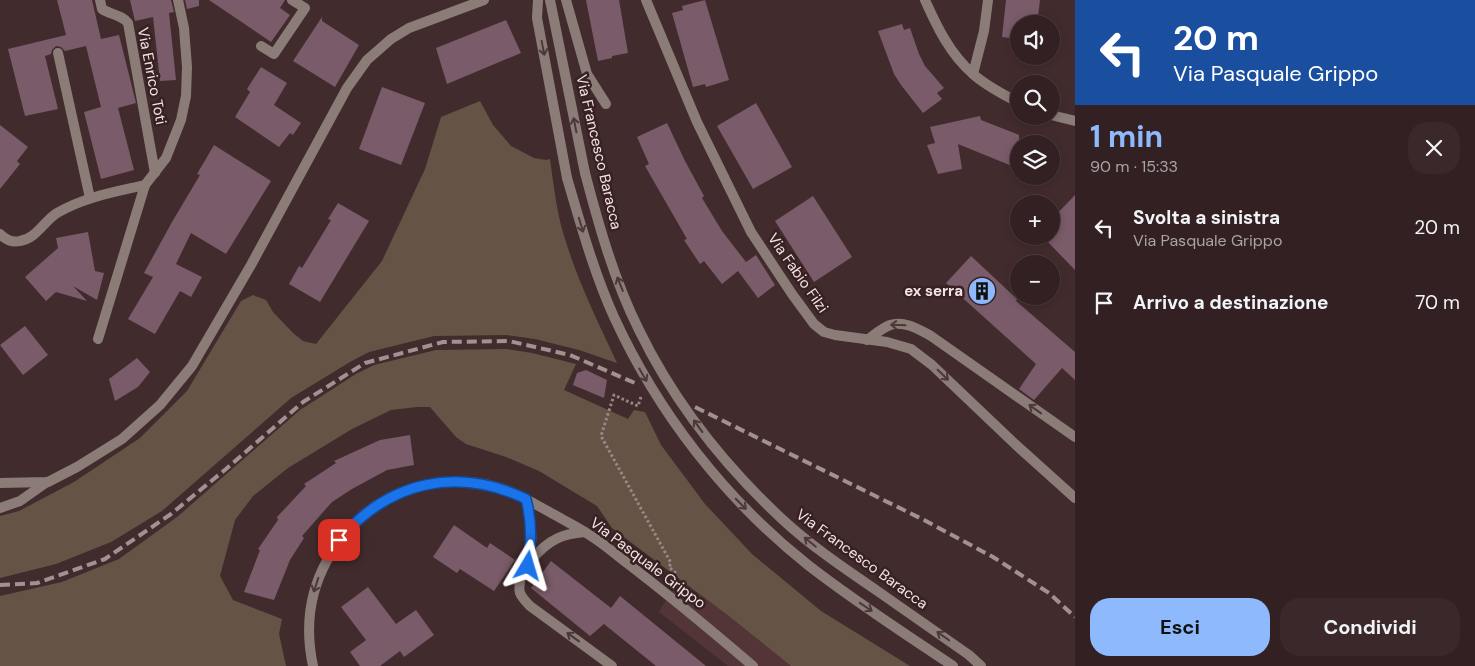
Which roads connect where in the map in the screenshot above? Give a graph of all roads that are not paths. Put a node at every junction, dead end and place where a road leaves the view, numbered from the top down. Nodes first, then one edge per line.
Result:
1 (100, 0) edge
2 (178, 0) edge
3 (292, 0) edge
4 (484, 0) edge
5 (538, 0) edge
6 (550, 0) edge
7 (566, 0) edge
8 (646, 0) edge
9 (925, 0) edge
10 (988, 0) edge
11 (261, 46) dead end
12 (58, 53) dead end
13 (973, 74) junction
14 (1010, 98) edge
15 (606, 104) dead end
16 (1060, 118) edge
17 (1075, 121) edge
18 (155, 173) junction
19 (146, 185) junction
20 (90, 198) junction
21 (0, 234) edge
22 (98, 339) dead end
23 (867, 340) junction
24 (1075, 437) edge
25 (48, 482) junction
26 (0, 483) edge
27 (1075, 498) edge
28 (526, 499) junction
29 (0, 508) edge
30 (585, 532) junction
31 (528, 566) junction
32 (313, 666) edge
33 (612, 666) edge
34 (753, 666) edge
35 (953, 666) edge
36 (981, 666) edge

1 - 18 street, Via Enrico Toti
2 - 18 street, Via Enrico Toti
3 - 11 street
4 - 25 street
5 -> 35 street, bridge
36 -> 6 street, Via Francesco Baracca, bridge
7 - 15 street
8 - 23 street, Via Fabio Filzi
9 - 13 street
10 - 13 street
12 - 20 street
13 - 14 street
16 - 17 street
18 - 19 street, Via Enrico Toti
19 - 20 street
19 - 22 street, Via Enrico Toti
20 - 21 street
24 -> 23 street
23 -> 27 street, Via Fabio Filzi
25 - 26 street
25 - 29 street
28 - 30 street, Via Pasquale Grippo
28 - 31 street
28 -> 32 street, Via Pasquale Grippo
30 - 31 street
30 - 34 street, Via Pasquale Grippo
33 -> 31 street

